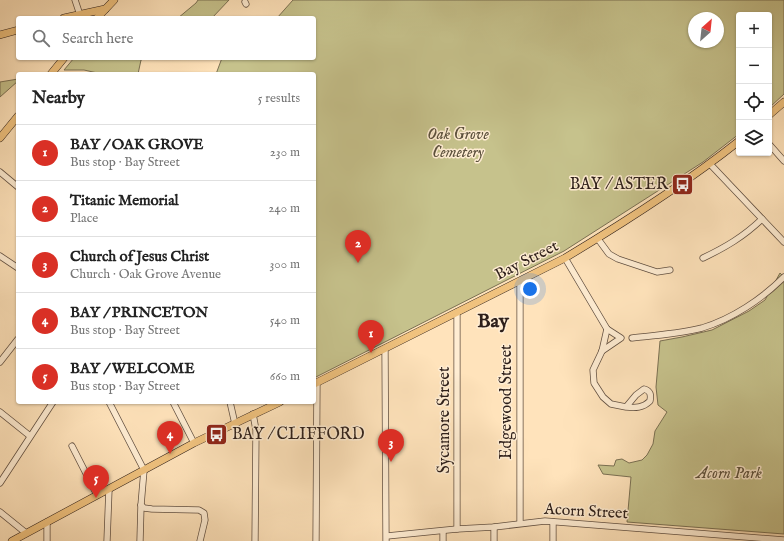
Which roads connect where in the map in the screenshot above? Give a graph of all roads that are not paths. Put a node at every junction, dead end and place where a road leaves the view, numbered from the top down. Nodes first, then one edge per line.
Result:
1 (75, 0) edge
2 (114, 0) edge
3 (105, 9) junction
4 (81, 16) edge
5 (99, 16) edge
6 (16, 31) edge
7 (0, 35) edge
8 (62, 60) edge
9 (53, 72) edge
10 (784, 102) edge
11 (772, 112) edge
12 (16, 118) edge
13 (0, 138) edge
14 (736, 143) edge
15 (772, 147) edge
16 (784, 161) edge
17 (710, 164) junction
18 (0, 172) edge
19 (16, 185) edge
20 (762, 219) junction
21 (598, 238) junction
22 (784, 242) edge
23 (0, 256) edge
24 (565, 258) junction
25 (703, 258) dead end
26 (16, 267) edge
27 (670, 270) dead end
28 (784, 277) edge
29 (520, 282) junction
30 (457, 312) junction
31 (607, 330) junction
32 (632, 338) dead end
33 (16, 342) edge
34 (385, 349) junction
35 (602, 351) junction
36 (0, 362) edge
37 (316, 384) edge
38 (53, 404) edge
39 (110, 404) edge
40 (174, 404) edge
41 (230, 404) edge
42 (276, 404) edge
43 (315, 404) edge
44 (626, 407) dead end
45 (0, 412) edge
46 (253, 414) junction
47 (235, 424) junction
48 (30, 436) junction
49 (194, 443) junction
50 (72, 446) dead end
51 (144, 470) junction
52 (0, 483) edge
53 (109, 489) junction
54 (97, 495) junction
55 (141, 504) junction
56 (0, 512) edge
57 (48, 522) junction
58 (553, 522) junction
59 (520, 523) junction
60 (494, 527) junction
61 (457, 529) junction
62 (443, 532) junction
63 (26, 533) junction
64 (386, 539) edge
65 (784, 540) edge
66 (12, 541) edge
67 (47, 541) edge
68 (107, 541) edge
69 (140, 541) edge
70 (200, 541) edge
71 (255, 541) edge
72 (316, 541) edge
73 (443, 541) edge
74 (494, 541) edge
75 (553, 541) edge

1 - 4 street
2 - 3 main road
3 - 4 main road
3 - 5 main road
6 - 7 main road
8 - 9 main road
10 - 11 main road
12 - 13 main road
14 - 17 main road, Bay Street
15 - 16 street
17 - 20 street
17 - 21 main road, Bay Street
18 - 19 street
20 - 22 street
20 - 25 street
21 - 24 main road, Bay Street
21 - 27 street
23 - 26 street
24 - 29 main road, Bay Street
24 - 31 street
28 - 32 street
29 - 30 main road, Bay Street
29 - 59 street, Edgewood Street
30 - 34 main road, Bay Street
30 - 61 street, Sycamore Street
31 - 35 street
31 - 35 street
33 - 36 street
34 - 37 main road, Bay Street
34 - 64 street
35 - 44 street
38 - 48 street
39 - 51 street
40 - 49 street
41 - 47 street
42 - 46 main road
43 - 72 street
45 - 48 street
46 - 47 main road
46 - 71 street
47 - 49 main road
48 - 52 street
49 - 51 main road
50 - 54 street
51 - 53 main road
51 - 55 street
53 - 54 main road
53 - 68 street
54 - 57 main road
55 - 69 street
55 - 70 street
56 - 63 street
57 - 63 main road
57 - 67 street
58 - 59 street, Acorn Street
58 - 65 street, Acorn Street
58 - 75 street
59 - 60 street, Acorn Street
60 - 61 street, Acorn Street
60 - 74 street
61 - 62 street, Acorn Street
62 - 64 street, Acorn Street
62 - 73 street
63 - 66 main road

